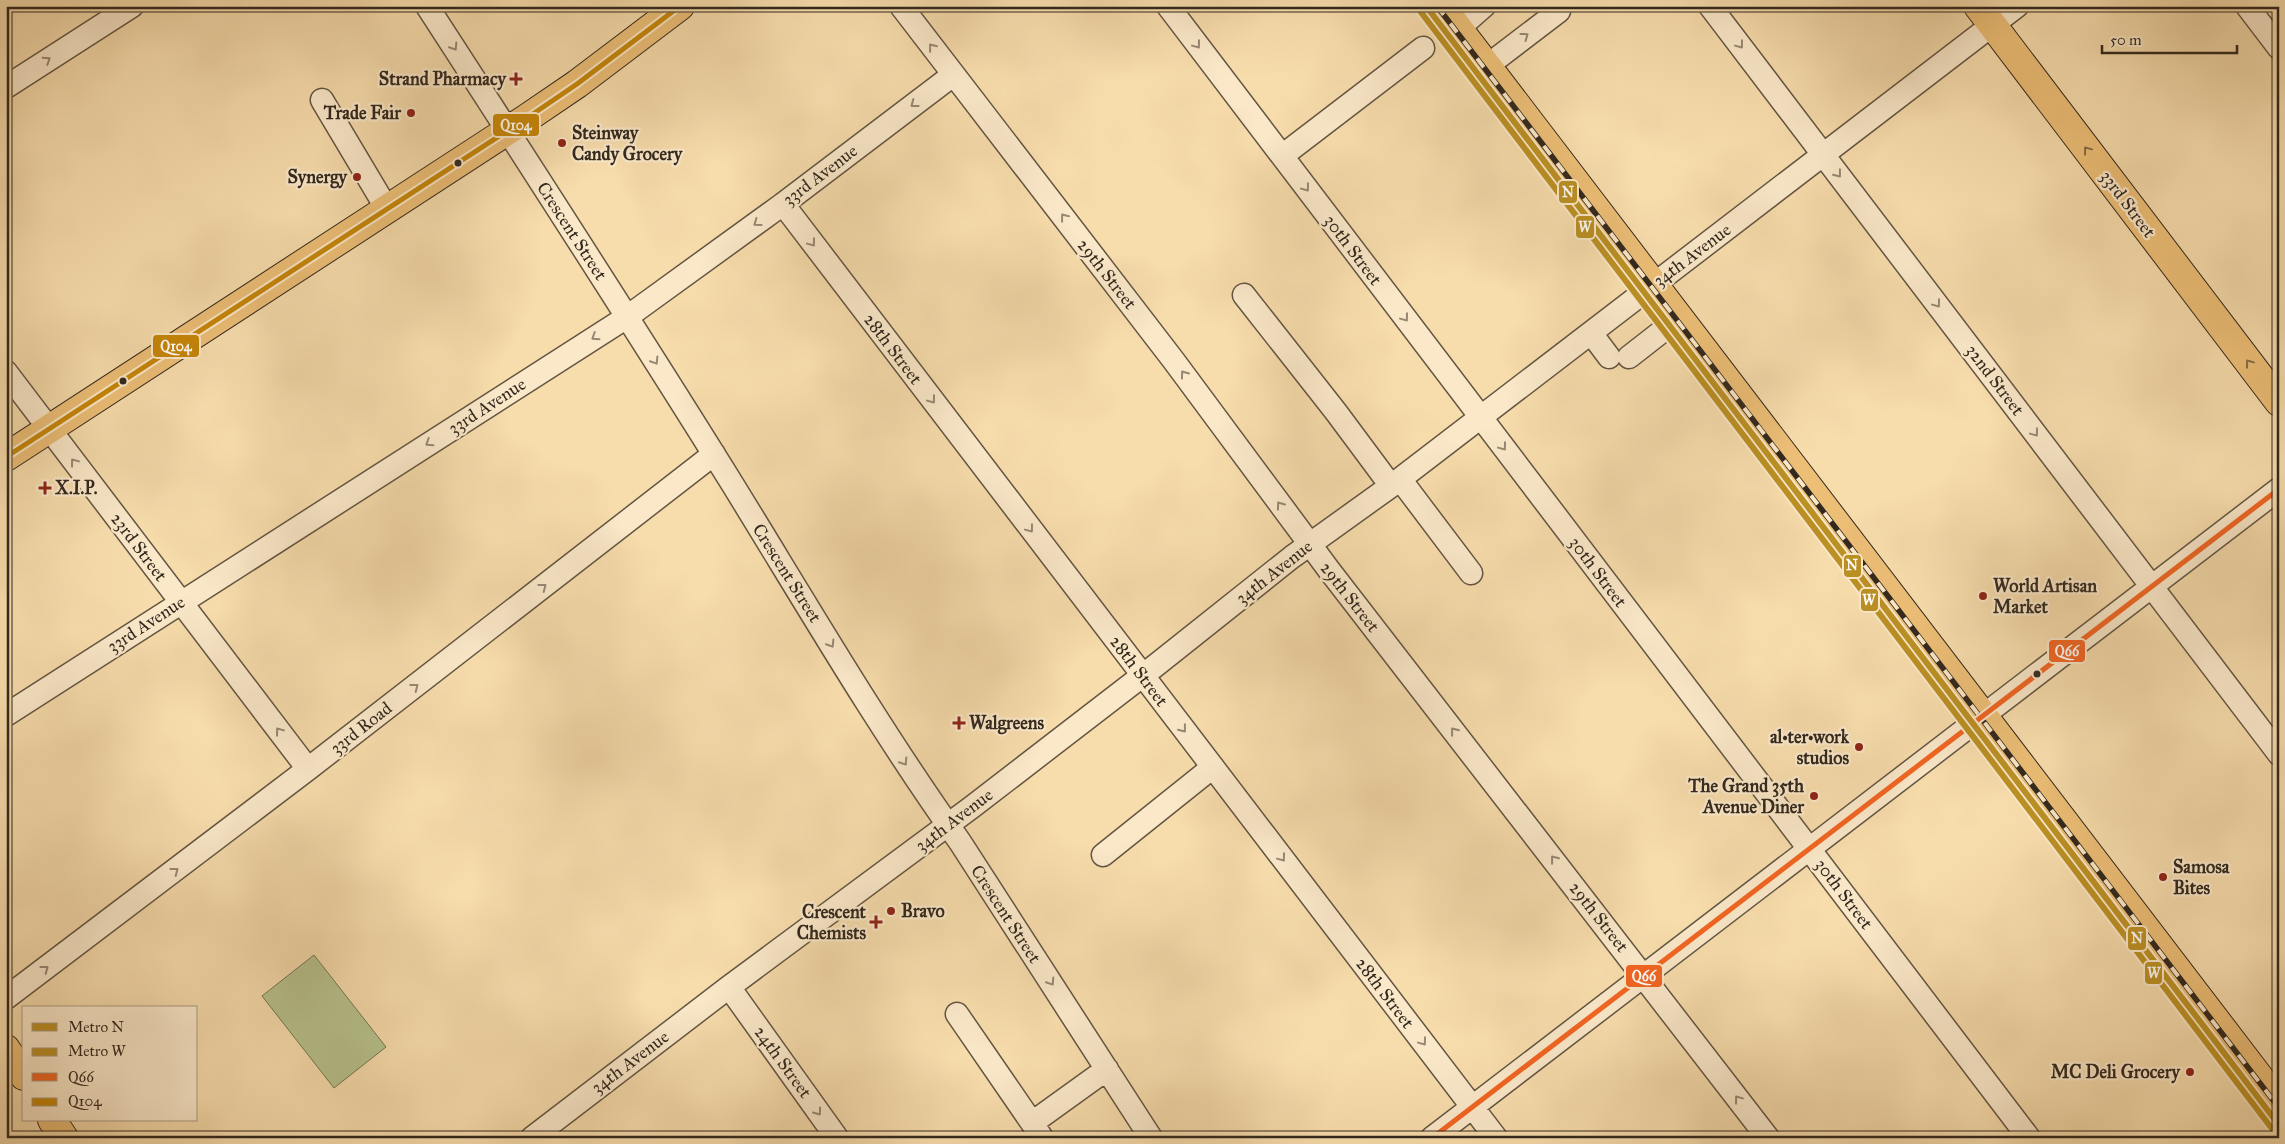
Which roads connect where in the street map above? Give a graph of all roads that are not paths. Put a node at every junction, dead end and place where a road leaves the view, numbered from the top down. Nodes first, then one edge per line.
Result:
1 (132, 6) edge
2 (427, 6) edge
3 (680, 6) edge
4 (901, 6) edge
5 (1168, 6) edge
6 (1441, 6) edge
7 (1484, 6) edge
8 (1556, 6) edge
9 (1710, 6) edge
10 (2017, 6) edge
11 (2247, 6) edge
12 (1985, 16) edge
13 (1458, 28) junction
14 (1423, 48) dead end
15 (2279, 48) edge
16 (1486, 66) junction
17 (953, 74) junction
18 (6, 87) edge
19 (322, 100) dead end
20 (508, 131) junction
21 (1823, 155) junction
22 (1282, 156) junction
23 (782, 204) junction
24 (387, 209) junction
25 (1654, 284) junction
26 (1244, 295) dead end
27 (627, 317) junction
28 (1679, 318) junction
29 (1591, 333) junction
30 (6, 372) edge
31 (2279, 402) edge
32 (1481, 417) junction
33 (49, 429) junction
34 (714, 454) junction
35 (6, 456) edge
36 (1395, 482) junction
37 (2279, 489) edge
38 (1309, 544) junction
39 (1471, 573) dead end
40 (2152, 586) junction
41 (181, 602) junction
42 (1143, 676) junction
43 (6, 715) edge
44 (1982, 716) junction
45 (2279, 754) edge
46 (1213, 767) junction
47 (308, 769) junction
48 (947, 824) junction
49 (1809, 849) junction
50 (1103, 855) dead end
51 (1644, 975) junction
52 (729, 986) junction
53 (6, 998) edge
54 (957, 1014) dead end
55 (6, 1049) edge
56 (1106, 1069) junction
57 (22, 1073) edge
58 (2279, 1104) edge
59 (1472, 1107) junction
60 (53, 1122) edge
61 (1037, 1130) edge
62 (64, 1138) edge
63 (532, 1138) edge
64 (837, 1138) edge
65 (1151, 1138) edge
66 (1432, 1138) edge
67 (1496, 1138) edge
68 (1768, 1138) edge
69 (2029, 1138) edge

18 -> 1 street
2 -> 20 street, Crescent Street
3 - 20 main road
17 -> 4 street, 29th Street
5 -> 22 street, 30th Street
6 - 13 main road
7 - 13 street
16 -> 8 street
9 -> 21 street, 32nd Street
10 - 12 street, 34th Avenue
11 - 15 street
12 - 21 street, 34th Avenue
31 -> 12 main road, 33rd Street
13 - 16 main road
14 - 22 street
16 - 25 main road
17 -> 23 street, 33rd Avenue
38 -> 17 street, 29th Street
19 - 24 street
20 - 24 main road
20 - 27 street, Crescent Street
21 - 25 street, 34th Avenue
21 -> 40 street, 32nd Street
22 -> 32 street, 30th Street
23 -> 27 street, 33rd Avenue
23 -> 42 street, 28th Street
24 - 33 main road
25 - 28 main road
25 - 29 street, 34th Avenue
26 - 36 street
27 -> 34 street, Crescent Street
27 -> 41 street, 33rd Avenue
28 - 29 street
28 - 44 main road
29 - 32 street, 34th Avenue
30 - 33 street, 23rd Street
32 - 36 street, 34th Avenue
32 -> 49 street, 30th Street
33 - 35 main road
41 -> 33 street, 23rd Street
47 -> 34 street, 33rd Road
34 -> 48 street, Crescent Street
36 - 38 street, 34th Avenue
36 - 39 street
37 - 40 street
38 - 42 street, 34th Avenue
51 -> 38 street, 29th Street
40 - 44 street
40 - 45 street, 32nd Street
41 - 43 street, 33rd Avenue
47 -> 41 street, 23rd Street
42 -> 46 street, 28th Street
42 - 48 street, 34th Avenue
44 - 49 street
44 - 58 main road
46 - 50 street
46 -> 59 street, 28th Street
53 -> 47 street, 33rd Road
48 - 52 street, 34th Avenue
48 -> 56 street, Crescent Street
49 - 51 street
49 - 69 street, 30th Street
51 - 59 street
68 -> 51 street, 29th Street
52 - 63 street, 34th Avenue
52 -> 64 street, 24th Street
54 - 61 street
55 - 57 main road
56 - 61 street
56 - 65 street, Crescent Street
59 - 66 street
59 - 67 street, 28th Street
60 - 62 main road

